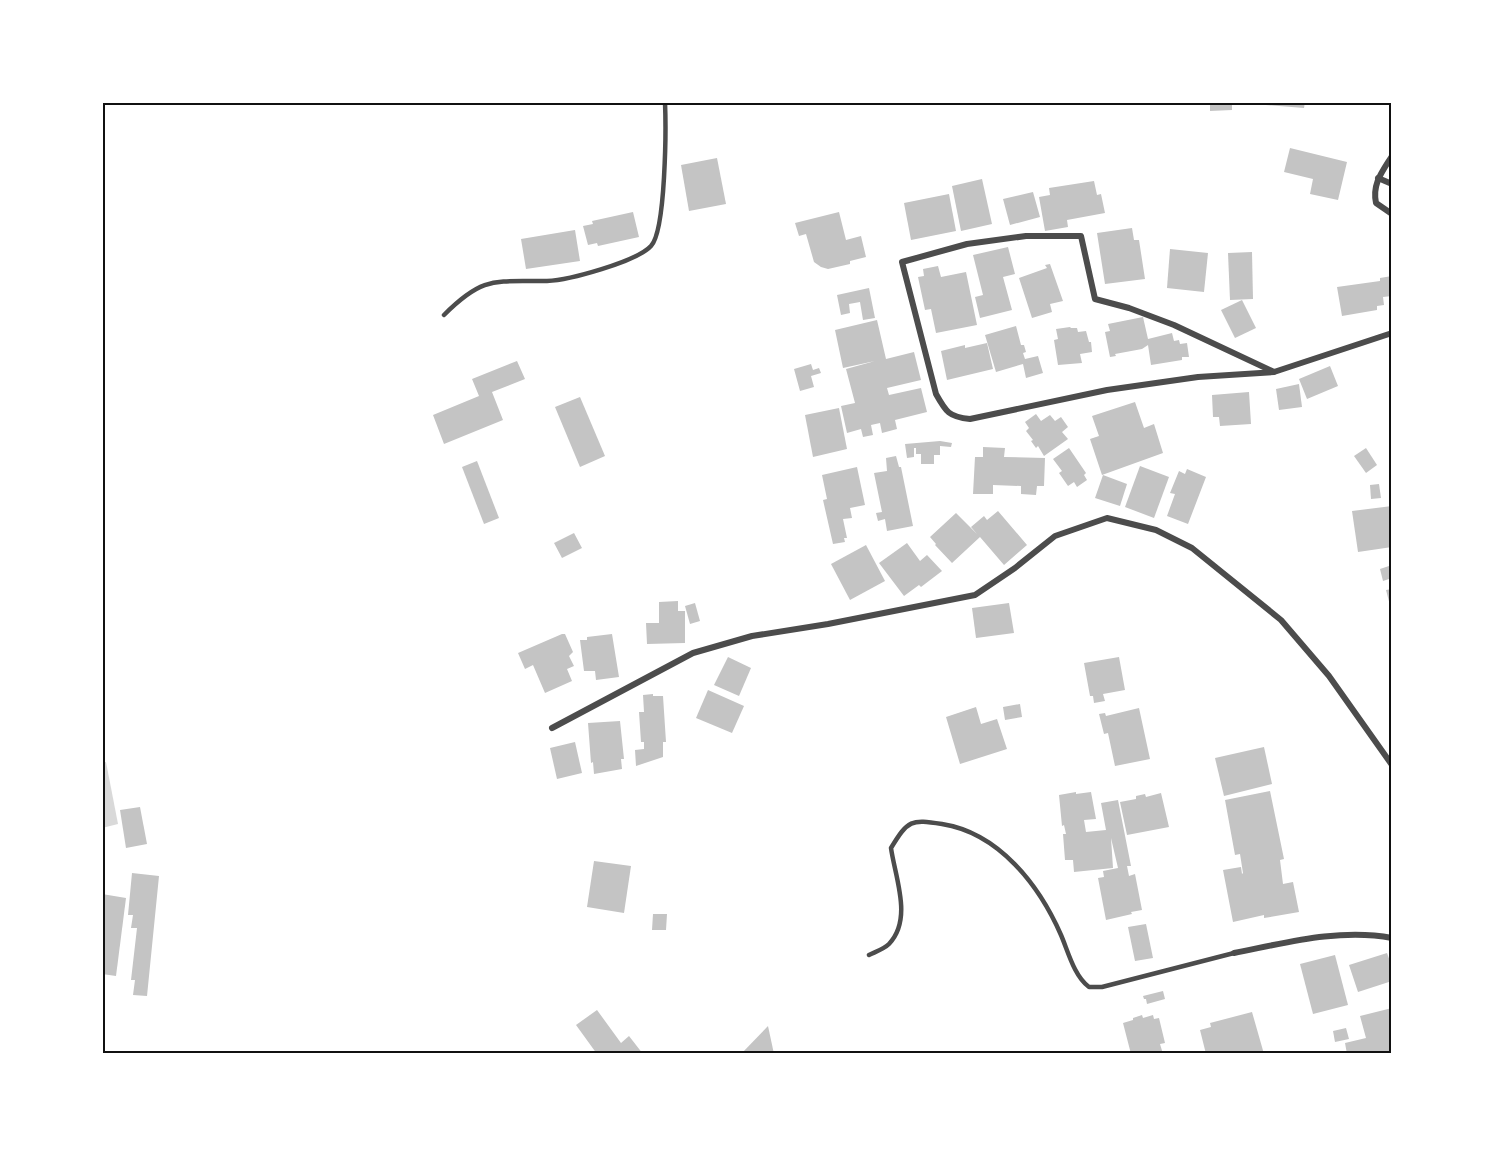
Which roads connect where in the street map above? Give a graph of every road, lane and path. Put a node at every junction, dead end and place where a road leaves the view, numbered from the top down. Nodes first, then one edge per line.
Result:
1 (665, 102) edge
2 (1392, 156) edge
3 (1378, 178) junction
4 (1392, 184) edge
5 (1392, 214) edge
6 (444, 315) dead end
7 (1392, 333) edge
8 (1274, 372) junction
9 (552, 728) dead end
10 (1392, 765) edge
11 (1392, 938) edge
12 (1234, 953) joint
13 (868, 955) dead end

1 - 6 lane
2 - 3 street
3 - 4 street
3 - 5 street
7 - 8 street
8 - 8 street
9 - 10 street
11 - 12 street
12 - 13 lane

